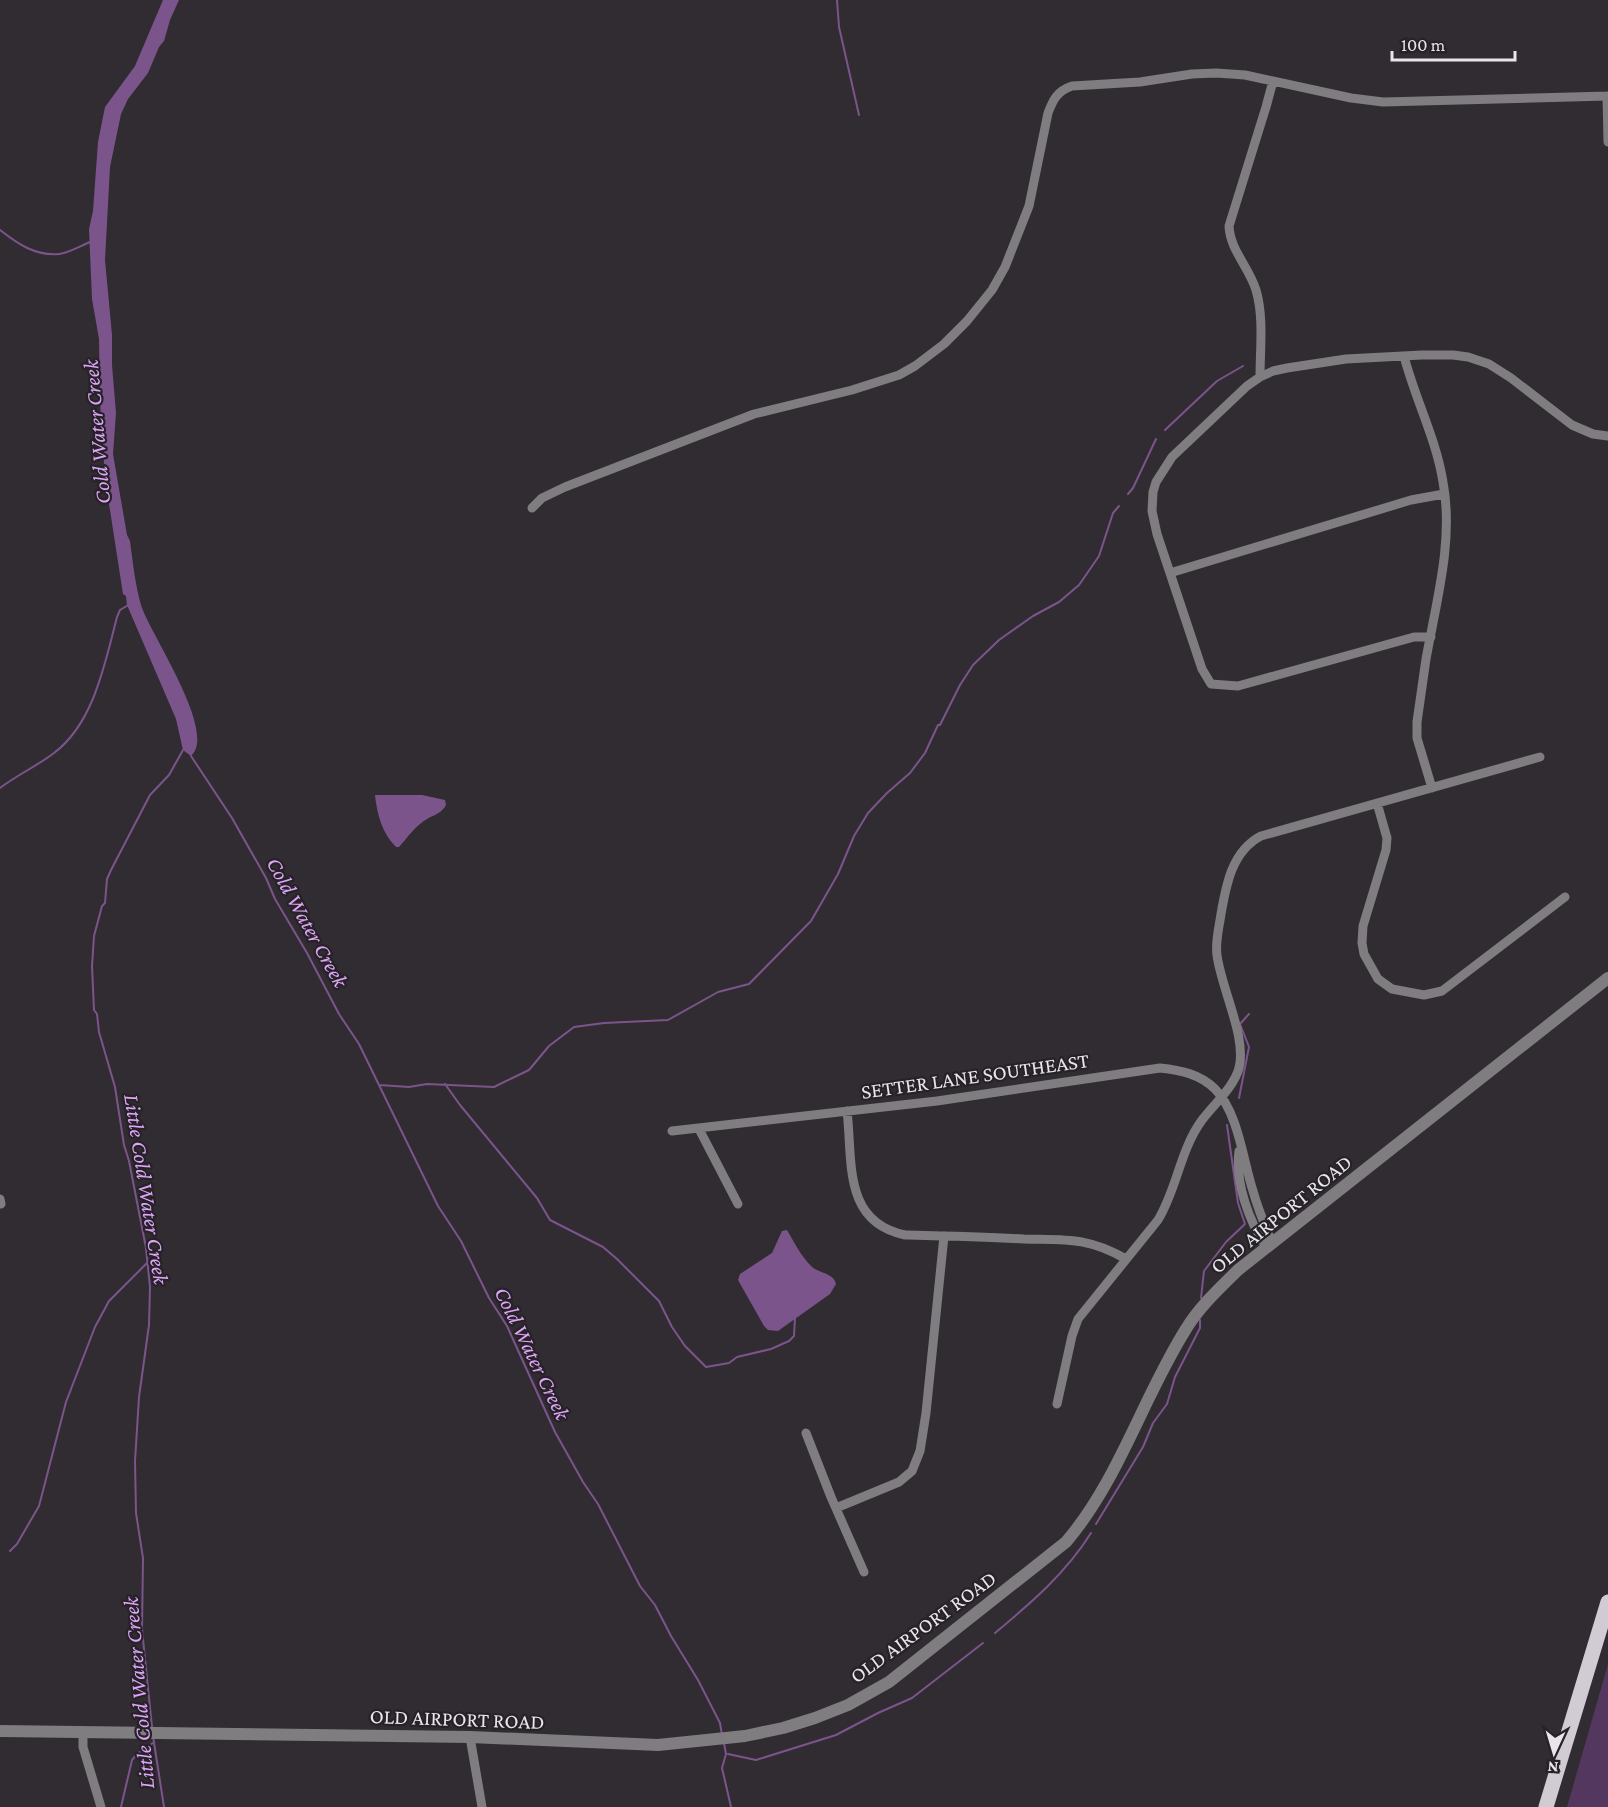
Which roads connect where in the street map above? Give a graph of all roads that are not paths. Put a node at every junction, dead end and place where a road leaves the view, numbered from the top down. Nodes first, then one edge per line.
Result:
1 (1272, 81) junction
2 (1608, 96) edge
3 (1608, 142) edge
4 (1404, 356) junction
5 (1260, 377) junction
6 (1608, 436) edge
7 (1444, 494) junction
8 (532, 508) dead end
9 (1170, 573) junction
10 (1431, 637) junction
11 (1540, 757) dead end
12 (1432, 788) junction
13 (1377, 803) junction
14 (1565, 897) dead end
15 (1608, 978) edge
16 (1222, 1096) junction
17 (847, 1111) junction
18 (699, 1130) junction
19 (672, 1131) dead end
20 (738, 1204) dead end
21 (944, 1236) junction
22 (1269, 1245) junction
23 (1126, 1259) junction
24 (1057, 1404) dead end
25 (806, 1433) dead end
26 (836, 1508) junction
27 (864, 1572) dead end
28 (1608, 1602) edge
29 (0, 1731) edge
30 (83, 1732) junction
31 (470, 1737) junction
32 (101, 1807) edge
33 (482, 1807) edge
34 (1546, 1807) edge

1 - 2 street
1 - 5 street
1 - 8 street
2 - 3 street
4 - 5 street
4 - 6 street
4 - 7 street
5 - 9 street
7 - 9 street
7 - 10 street
9 - 10 street
10 - 12 street
11 - 12 street
12 - 13 street
13 - 14 street
13 - 16 street
15 - 22 street, OLD AIRPORT ROAD
16 - 17 street, SETTER LANE SOUTHEAST
16 - 22 street, SETTER LANE SOUTHEAST
16 - 23 street
17 - 18 street, SETTER LANE SOUTHEAST
17 - 21 street
18 - 19 street, SETTER LANE SOUTHEAST
18 - 20 street
21 - 23 street
21 - 26 street
22 - 31 street, OLD AIRPORT ROAD
23 - 24 street
25 - 26 street
26 - 27 street
28 - 34 main road
29 - 30 street, OLD AIRPORT ROAD
30 - 31 street, OLD AIRPORT ROAD
30 - 32 street
31 - 33 street

